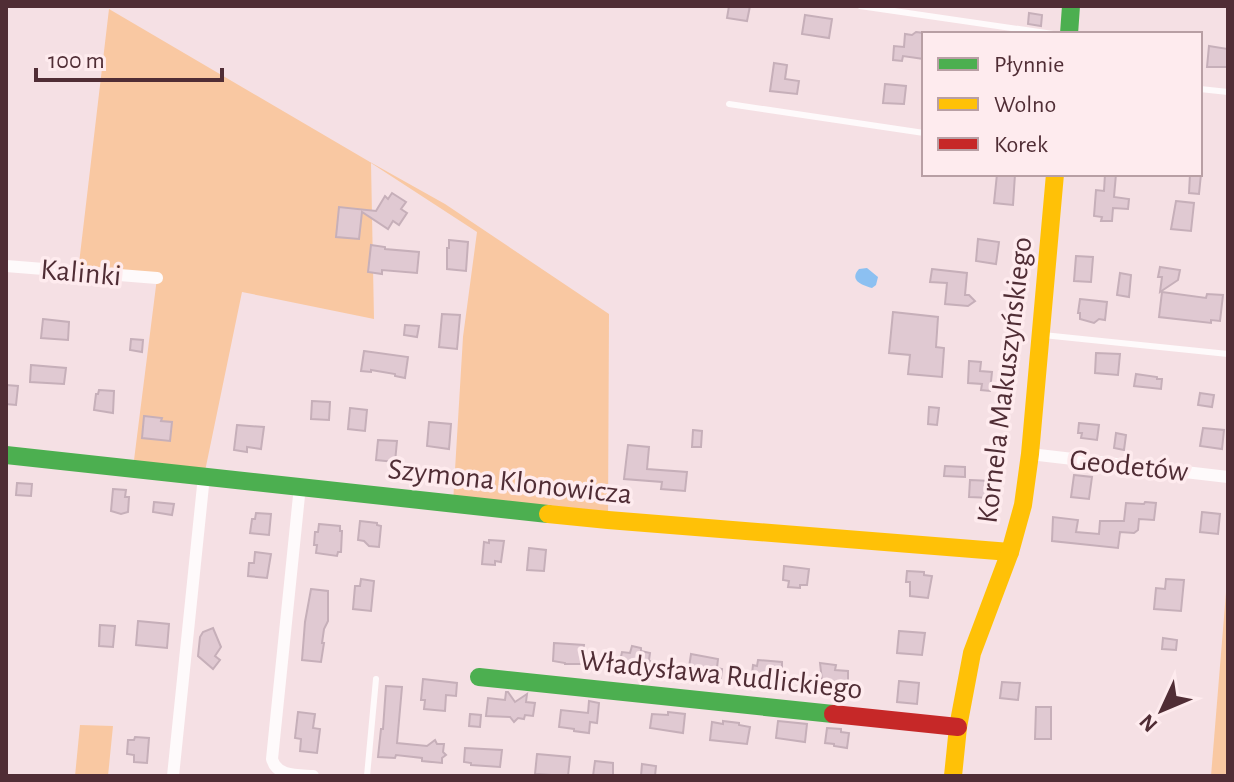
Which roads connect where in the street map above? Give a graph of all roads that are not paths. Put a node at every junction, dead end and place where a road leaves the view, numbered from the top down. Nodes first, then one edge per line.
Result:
1 (860, 6) edge
2 (1071, 6) edge
3 (1039, 32) edge
4 (1069, 32) edge
5 (1202, 89) edge
6 (1228, 92) edge
7 (729, 104) dead end
8 (922, 133) edge
9 (1055, 176) edge
10 (6, 266) edge
11 (157, 278) dead end
12 (1039, 335) junction
13 (1228, 354) edge
14 (1030, 454) junction
15 (6, 455) edge
16 (204, 476) junction
17 (1228, 477) edge
18 (300, 486) junction
19 (1010, 552) junction
20 (479, 677) dead end
21 (376, 679) dead end
22 (958, 727) junction
23 (173, 776) edge
24 (311, 776) edge
25 (367, 776) edge
26 (953, 776) edge

1 - 3 lane
2 - 4 street
5 - 6 lane
7 - 8 lane
9 - 12 street, Kornela Makuszyńskiego
10 - 11 street, Kalinki
12 - 13 lane
12 - 14 street, Kornela Makuszyńskiego
14 - 17 street, Geodetów
14 - 19 street, Kornela Makuszyńskiego
15 - 16 street, Szymona Klonowicza
16 - 18 street, Szymona Klonowicza
16 - 23 street
18 - 19 street, Szymona Klonowicza
18 - 24 street
19 - 22 street, Kornela Makuszyńskiego
20 - 22 street, Władysława Rudlickiego
21 - 25 lane
22 - 26 street, Kornela Makuszyńskiego

